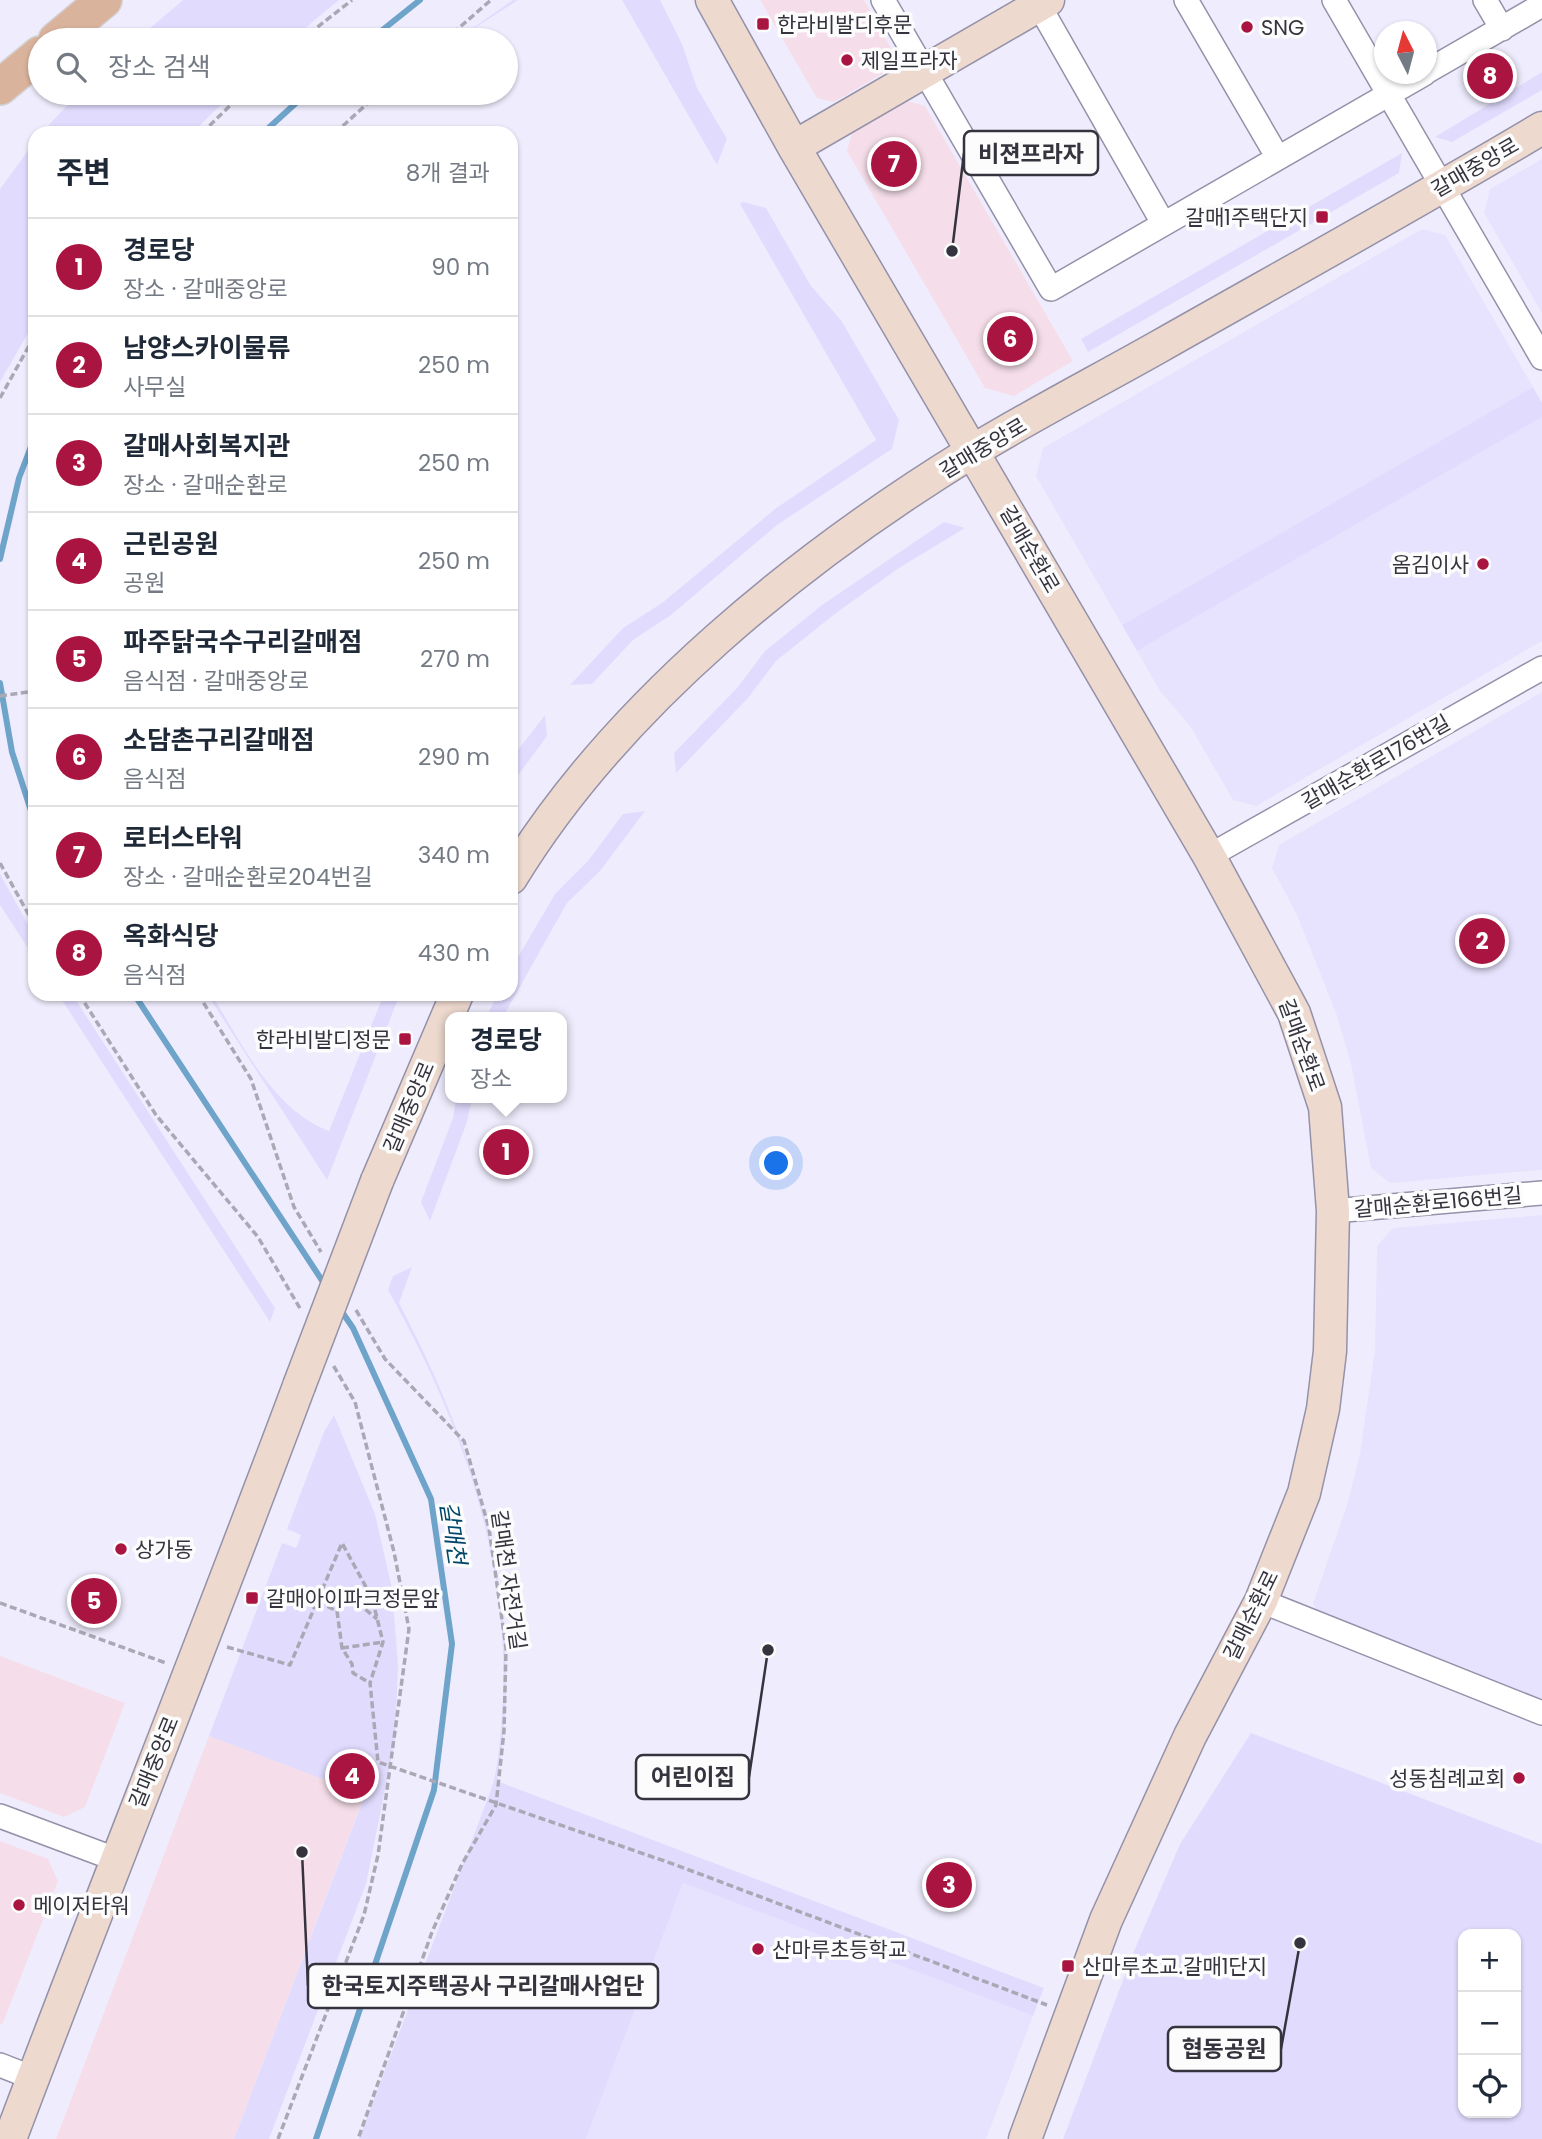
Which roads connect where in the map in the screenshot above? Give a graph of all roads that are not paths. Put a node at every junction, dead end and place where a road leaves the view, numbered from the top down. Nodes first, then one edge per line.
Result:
1 (104, 0) edge
2 (712, 0) edge
3 (884, 0) edge
4 (1186, 0) edge
5 (1334, 0) edge
6 (1485, 0) edge
7 (1041, 2) edge
8 (1542, 5) edge
9 (71, 28) edge
10 (1502, 29) junction
11 (28, 63) edge
12 (1437, 66) edge
13 (924, 70) junction
14 (1, 84) edge
15 (1406, 84) edge
16 (1388, 94) junction
17 (1542, 128) edge
18 (794, 147) junction
19 (1278, 158) junction
20 (1443, 187) junction
21 (1163, 223) junction
22 (1542, 358) edge
23 (973, 451) junction
24 (1542, 668) edge
25 (1209, 856) junction
26 (518, 866) edge
27 (445, 1022) edge
28 (1542, 1193) edge
29 (1333, 1211) junction
30 (1261, 1601) junction
31 (1542, 1713) edge
32 (0, 1816) edge
33 (115, 1859) junction
34 (0, 2065) edge
35 (33, 2078) junction
36 (10, 2139) edge
37 (1025, 2139) edge

1 - 9 main road
2 - 18 street, 갈매순환로
3 - 13 street
4 - 19 street
5 - 16 street
6 - 10 street
7 - 13 street
7 - 21 street
8 - 10 street
10 - 12 street
11 - 14 main road
13 - 18 street
13 - 21 street
15 - 16 street
16 - 19 street
16 - 20 street
17 - 20 street, 갈매중앙로
18 - 23 street, 갈매순환로
19 - 21 street
20 - 22 street
20 - 23 street, 갈매중앙로
23 - 25 street, 갈매순환로
23 - 26 street, 갈매중앙로
24 - 25 street, 갈매순환로176번길
25 - 29 street, 갈매순환로
27 - 33 street, 갈매중앙로, bridge
28 - 29 street, 갈매순환로166번길
29 - 30 street, 갈매순환로
30 - 31 street
30 - 37 street, 갈매순환로
32 - 33 street
33 - 35 street, 갈매중앙로
34 - 35 street
35 - 36 street, 갈매중앙로

